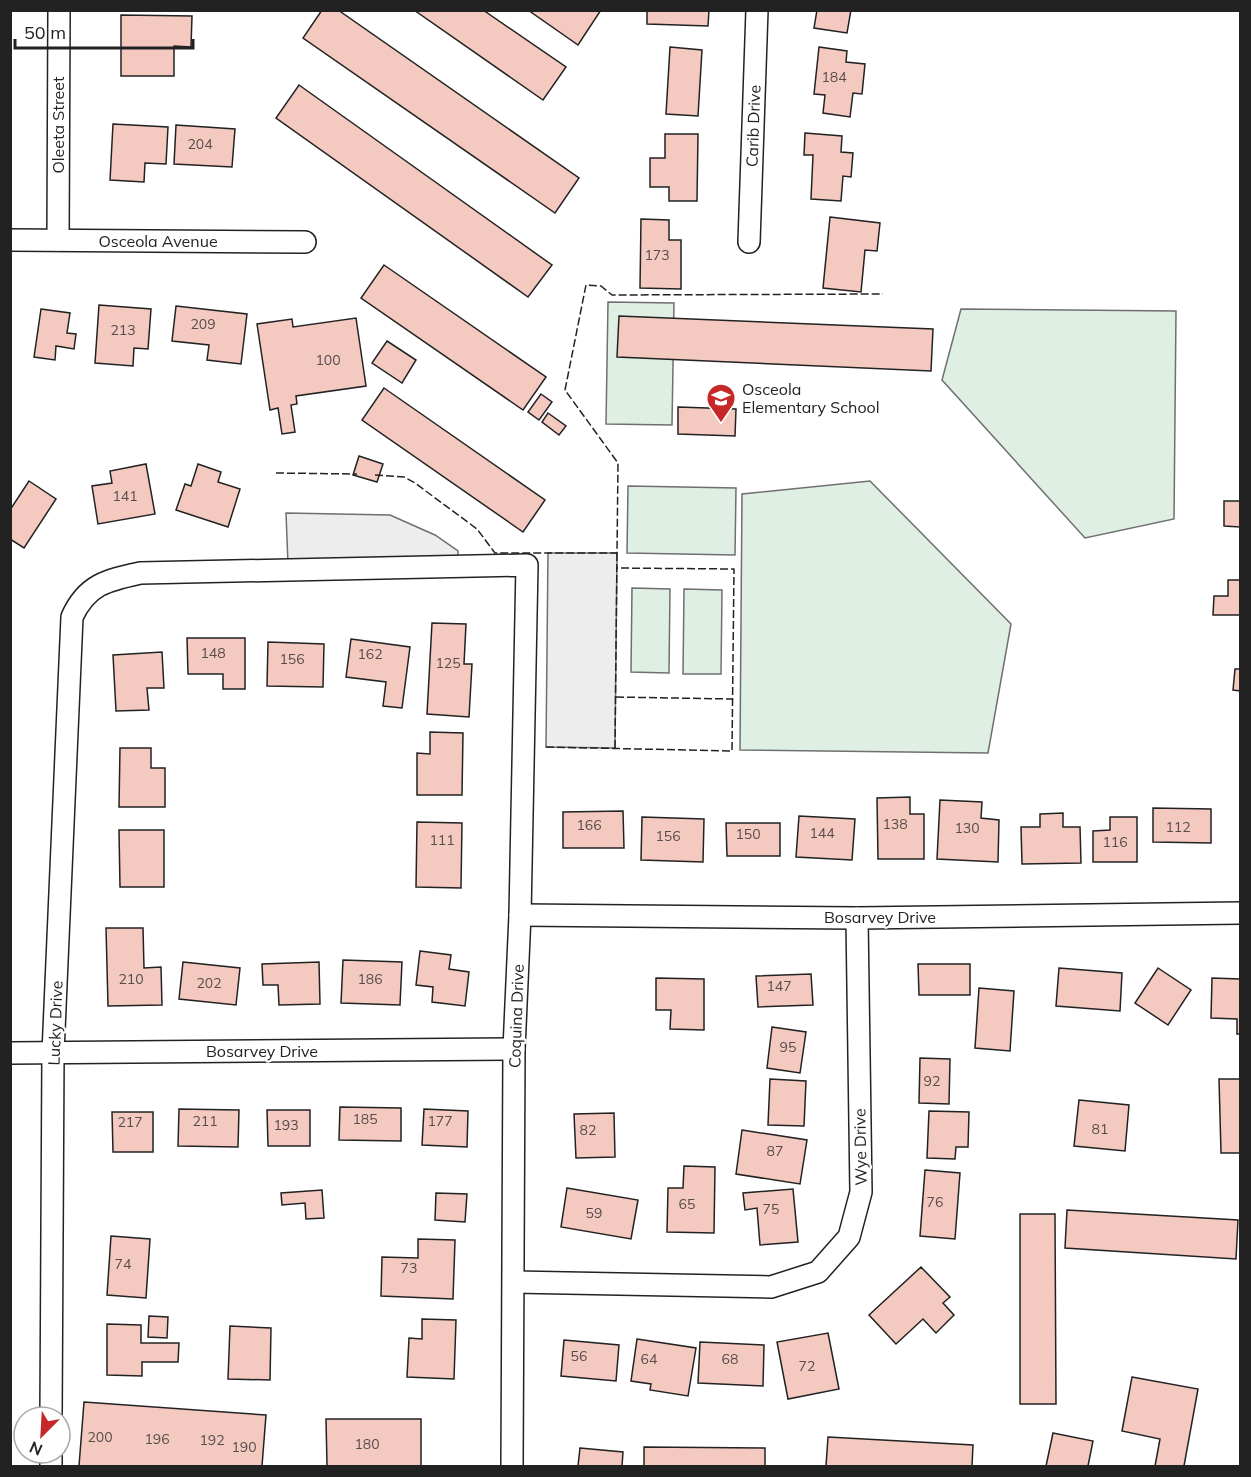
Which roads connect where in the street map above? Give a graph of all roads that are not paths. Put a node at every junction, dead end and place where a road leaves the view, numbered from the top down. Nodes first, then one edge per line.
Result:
1 (59, 10) edge
2 (757, 10) edge
3 (10, 240) edge
4 (58, 240) junction
5 (305, 242) dead end
6 (749, 242) dead end
7 (527, 566) joint
8 (1240, 913) edge
9 (520, 915) junction
10 (857, 918) junction
11 (514, 1049) junction
12 (10, 1053) edge
13 (53, 1053) junction
14 (514, 1282) junction
15 (51, 1405) edge
16 (512, 1467) edge

1 - 4 street, Oleeta Street
2 - 6 street, Carib Drive
3 - 4 street, Osceola Avenue
4 - 5 street, Osceola Avenue
7 - 9 street, Coquina Drive
7 - 13 street, Lucky Drive
8 - 10 street, Bosarvey Drive
9 - 10 street, Bosarvey Drive
9 - 11 street, Coquina Drive
10 - 14 street, Wye Drive
11 - 13 street, Bosarvey Drive
11 - 14 street, Coquina Drive
12 - 13 street, Bosarvey Drive
13 - 15 street, Lucky Drive
14 - 16 street, Coquina Drive

